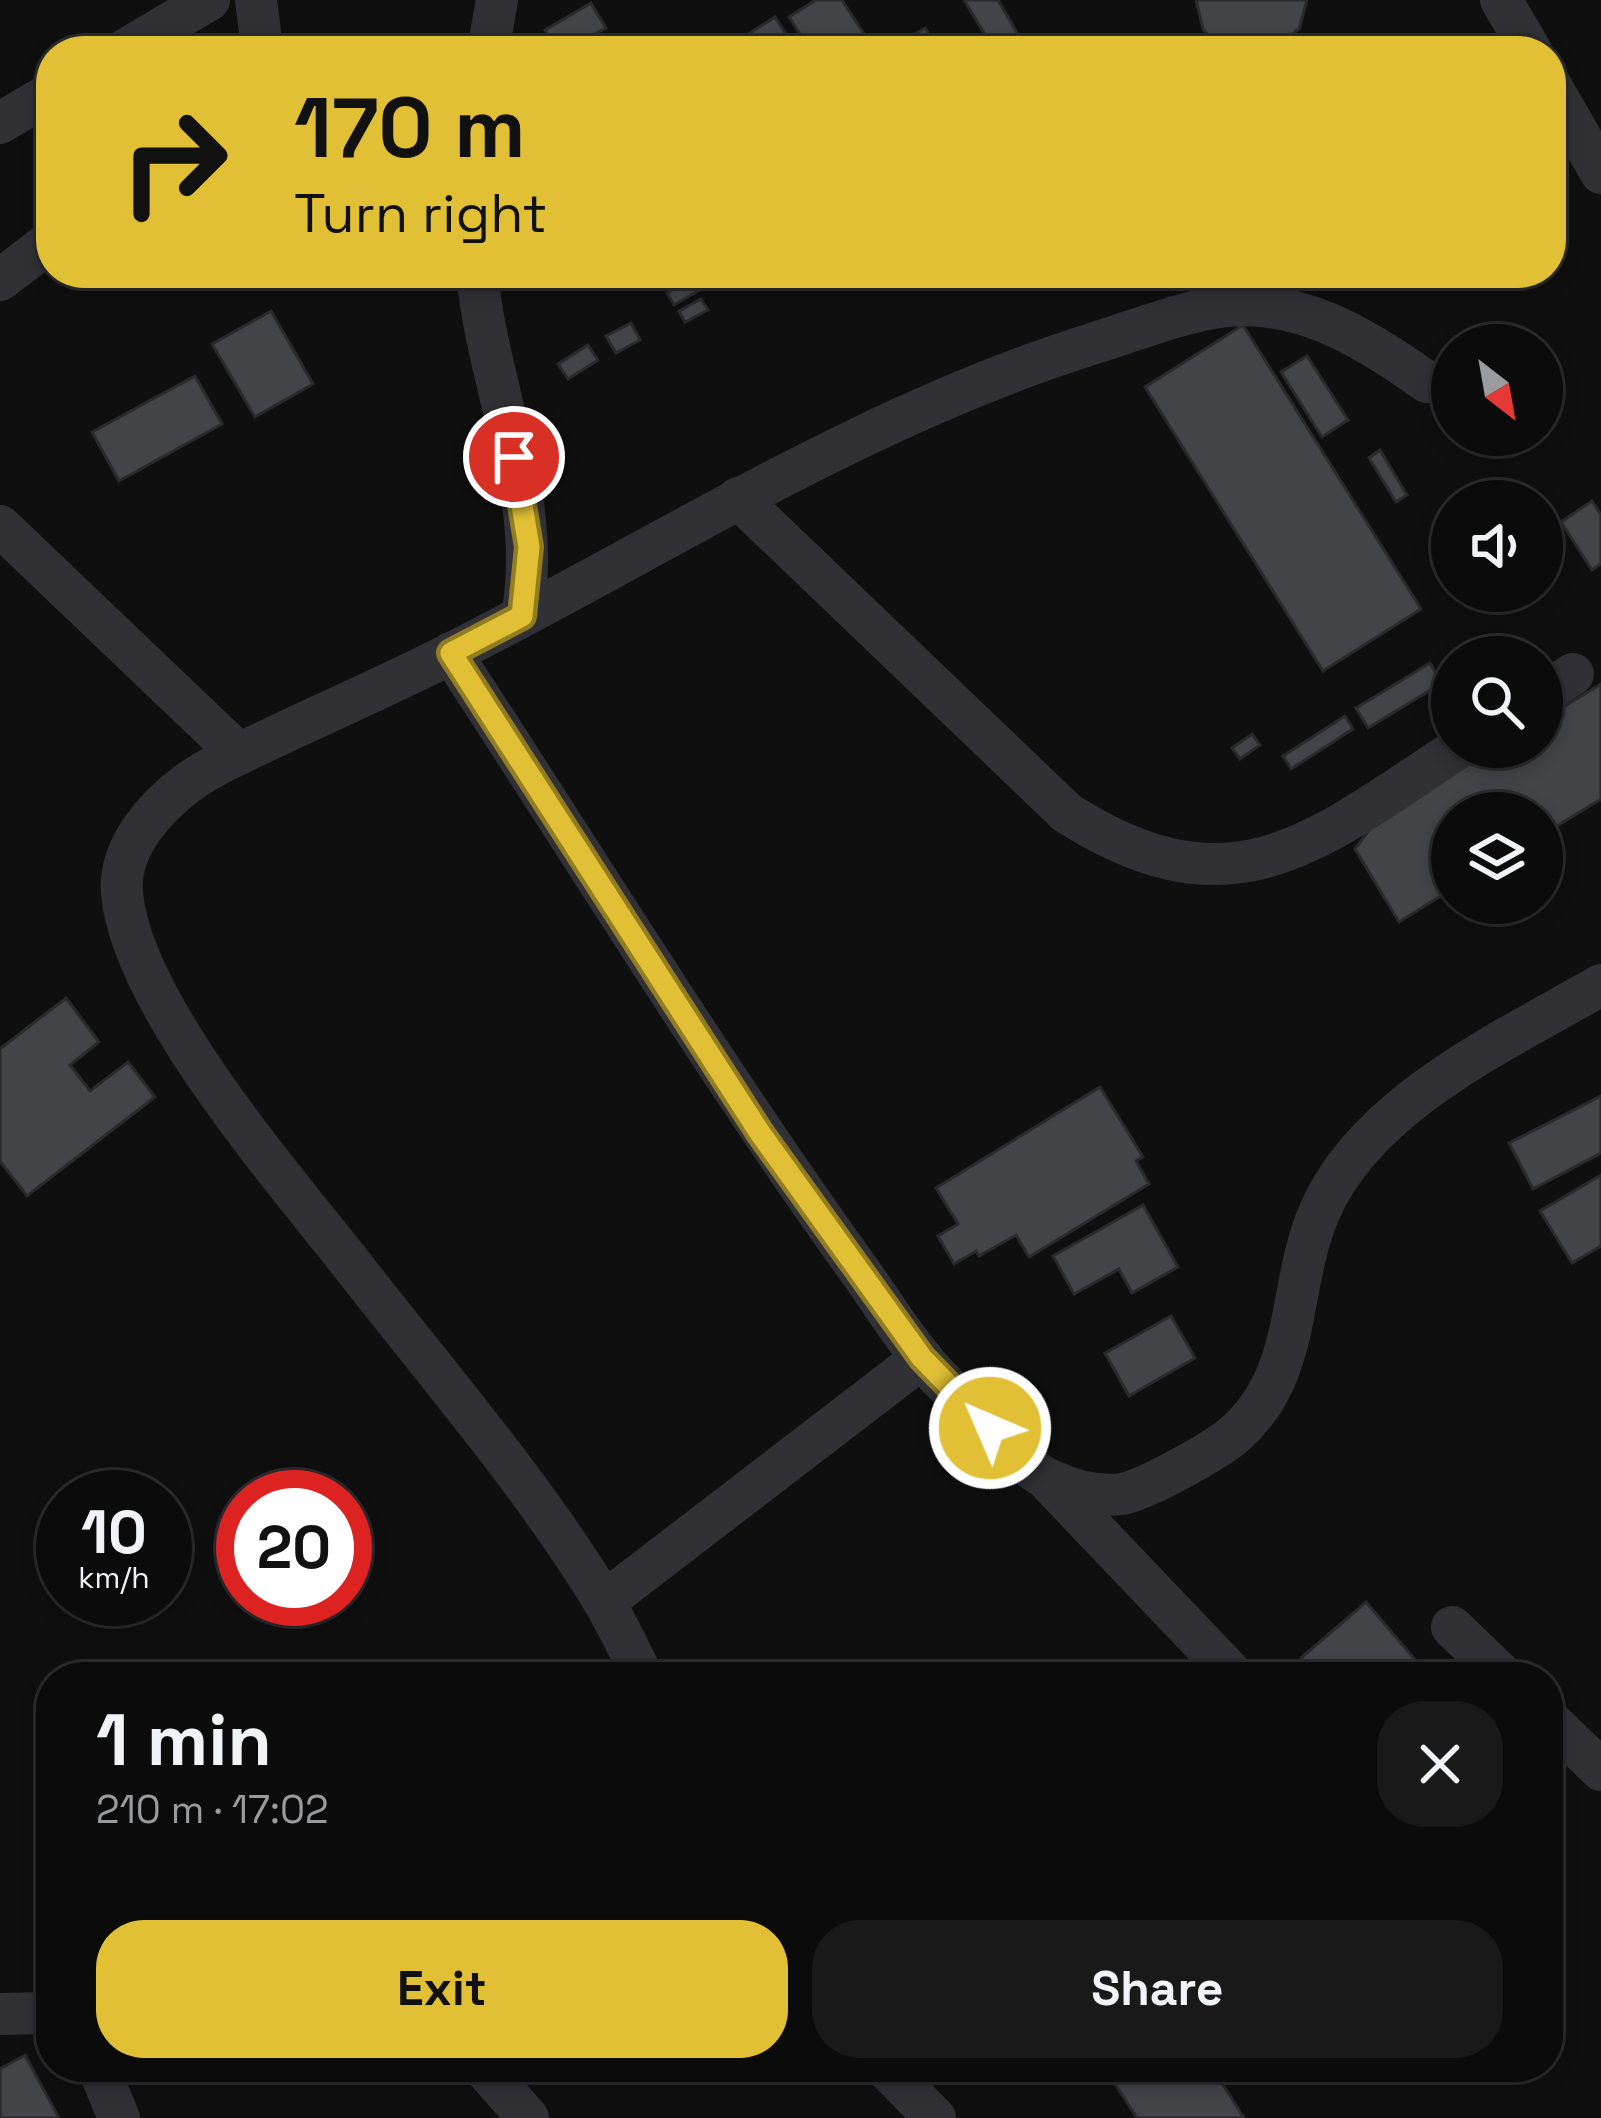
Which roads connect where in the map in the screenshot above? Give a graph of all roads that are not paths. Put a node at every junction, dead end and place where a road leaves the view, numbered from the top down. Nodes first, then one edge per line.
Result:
1 (209, 0) edge
2 (256, 0) edge
3 (497, 0) edge
4 (1501, 0) edge
5 (148, 36) edge
6 (259, 36) edge
7 (491, 36) edge
8 (1522, 36) edge
9 (36, 102) edge
10 (1566, 112) edge
11 (0, 123) edge
12 (1601, 173) edge
13 (36, 252) edge
14 (0, 280) edge
15 (480, 288) edge
16 (1427, 382) dead end
17 (738, 498) junction
18 (0, 526) edge
19 (522, 616) junction
20 (451, 653) junction
21 (239, 754) junction
22 (1431, 765) edge
23 (1601, 985) edge
24 (922, 1358) junction
25 (1046, 1479) junction
26 (604, 1601) junction
27 (1452, 1628) dead end
28 (635, 1662) edge
29 (1221, 1662) edge
30 (1488, 1662) edge
31 (1563, 1733) edge
32 (1601, 1770) edge
33 (36, 2013) edge
34 (0, 2014) edge
35 (104, 2082) edge
36 (497, 2082) edge
37 (900, 2082) edge
38 (119, 2118) edge
39 (529, 2118) edge
40 (935, 2118) edge

1 - 5 street
2 - 6 street
3 - 7 street
4 - 8 street
9 - 11 street
10 - 12 street
13 - 14 street
15 - 19 street
16 - 17 street
17 - 19 street
17 - 22 street
18 - 21 street
19 - 20 street
20 - 21 street
20 - 24 street
21 - 26 street
23 - 25 street
24 - 25 street
24 - 26 street
25 - 29 street
26 - 28 street
27 - 30 street
31 - 32 street
33 - 34 street
35 - 38 street
36 - 39 street
37 - 40 street

